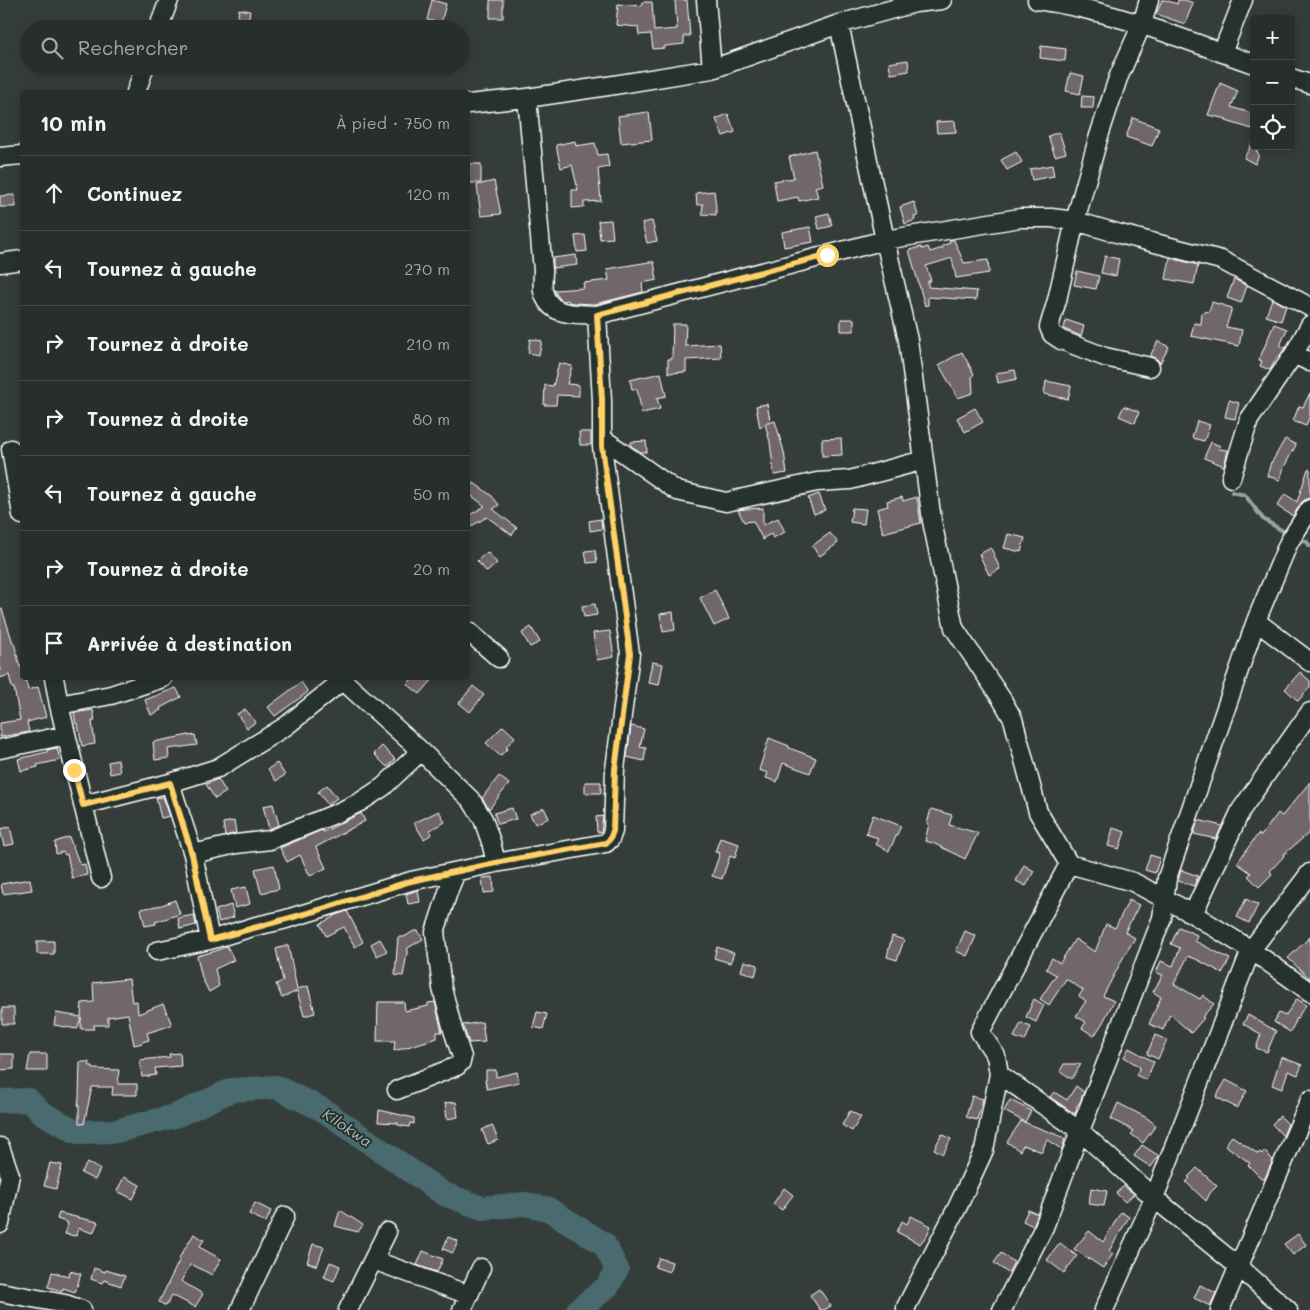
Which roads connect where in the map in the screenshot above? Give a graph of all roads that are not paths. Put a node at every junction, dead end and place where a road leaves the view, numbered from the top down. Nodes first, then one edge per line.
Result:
1 (169, 0) edge
2 (706, 0) edge
3 (937, 0) edge
4 (1037, 0) edge
5 (1149, 0) edge
6 (1244, 0) edge
7 (161, 20) edge
8 (839, 24) junction
9 (1142, 24) junction
10 (1222, 52) junction
11 (1250, 62) edge
12 (712, 69) junction
13 (142, 75) edge
14 (1295, 79) edge
15 (1310, 84) edge
16 (137, 90) edge
17 (528, 98) junction
18 (470, 104) edge
19 (20, 155) edge
20 (0, 157) edge
21 (1075, 221) junction
22 (884, 240) junction
23 (20, 260) edge
24 (0, 263) edge
25 (1310, 307) edge
26 (597, 315) junction
27 (1310, 325) edge
28 (1302, 358) edge
29 (1150, 367) dead end
30 (602, 438) junction
31 (11, 449) edge
32 (924, 460) junction
33 (1232, 478) dead end
34 (20, 503) edge
35 (1310, 509) edge
36 (1256, 621) junction
37 (470, 633) edge
38 (498, 658) dead end
39 (1310, 662) edge
40 (54, 680) edge
41 (156, 680) edge
42 (341, 680) edge
43 (343, 680) edge
44 (59, 705) junction
45 (1310, 712) edge
46 (66, 735) junction
47 (0, 749) edge
48 (421, 751) junction
49 (170, 783) junction
50 (83, 805) junction
51 (192, 854) junction
52 (496, 863) junction
53 (1069, 864) junction
54 (456, 872) junction
55 (1310, 873) edge
56 (101, 878) dead end
57 (1164, 899) junction
58 (1193, 914) junction
59 (210, 940) junction
60 (1251, 950) junction
61 (157, 951) dead end
62 (1310, 992) edge
63 (999, 1074) junction
64 (397, 1090) dead end
65 (1310, 1100) edge
66 (1080, 1131) junction
67 (0, 1147) edge
68 (1154, 1198) junction
69 (285, 1216) dead end
70 (0, 1224) edge
71 (386, 1232) dead end
72 (373, 1260) junction
73 (1239, 1267) junction
74 (480, 1268) dead end
75 (0, 1292) edge
76 (466, 1302) edge
77 (82, 1310) edge
78 (240, 1310) edge
79 (348, 1310) edge
80 (906, 1310) edge
81 (1002, 1310) edge
82 (1104, 1310) edge
83 (1220, 1310) edge
84 (1288, 1310) edge

1 - 7 street
2 - 12 street
3 - 8 street
4 - 9 street
5 - 9 street
6 - 10 street
8 - 12 street
8 - 22 street
9 - 10 street
9 - 21 street
10 - 11 street
12 - 17 street
13 - 16 street
14 - 15 street
17 - 18 street
17 - 26 street
19 - 20 street
21 - 22 street
21 - 25 street
21 - 29 street
22 - 26 street
22 - 32 street
23 - 24 street
26 - 30 street
27 - 28 street
28 - 33 street
30 - 32 street
30 - 52 street
31 - 34 street
32 - 53 street
35 - 36 street
36 - 39 street
36 - 57 street
37 - 38 street
40 - 44 street
41 - 44 street
42 - 49 street
43 - 48 street
44 - 46 street
45 - 58 street
46 - 47 street
46 - 50 street
48 - 51 street
48 - 52 street
49 - 50 street
49 - 51 street
50 - 56 street
51 - 59 street
52 - 54 street
53 - 57 street
53 - 63 street
54 - 59 street
54 - 64 street
55 - 60 street
57 - 58 street
57 - 66 street
58 - 60 street
59 - 61 street
60 - 62 street
60 - 68 street
63 - 66 street
63 - 80 street
65 - 73 street
66 - 68 street
66 - 81 street
67 - 70 street
68 - 73 street
68 - 82 street
69 - 78 street
71 - 72 street
72 - 76 street
72 - 79 street
73 - 83 street
73 - 84 street
74 - 76 street
75 - 77 street

